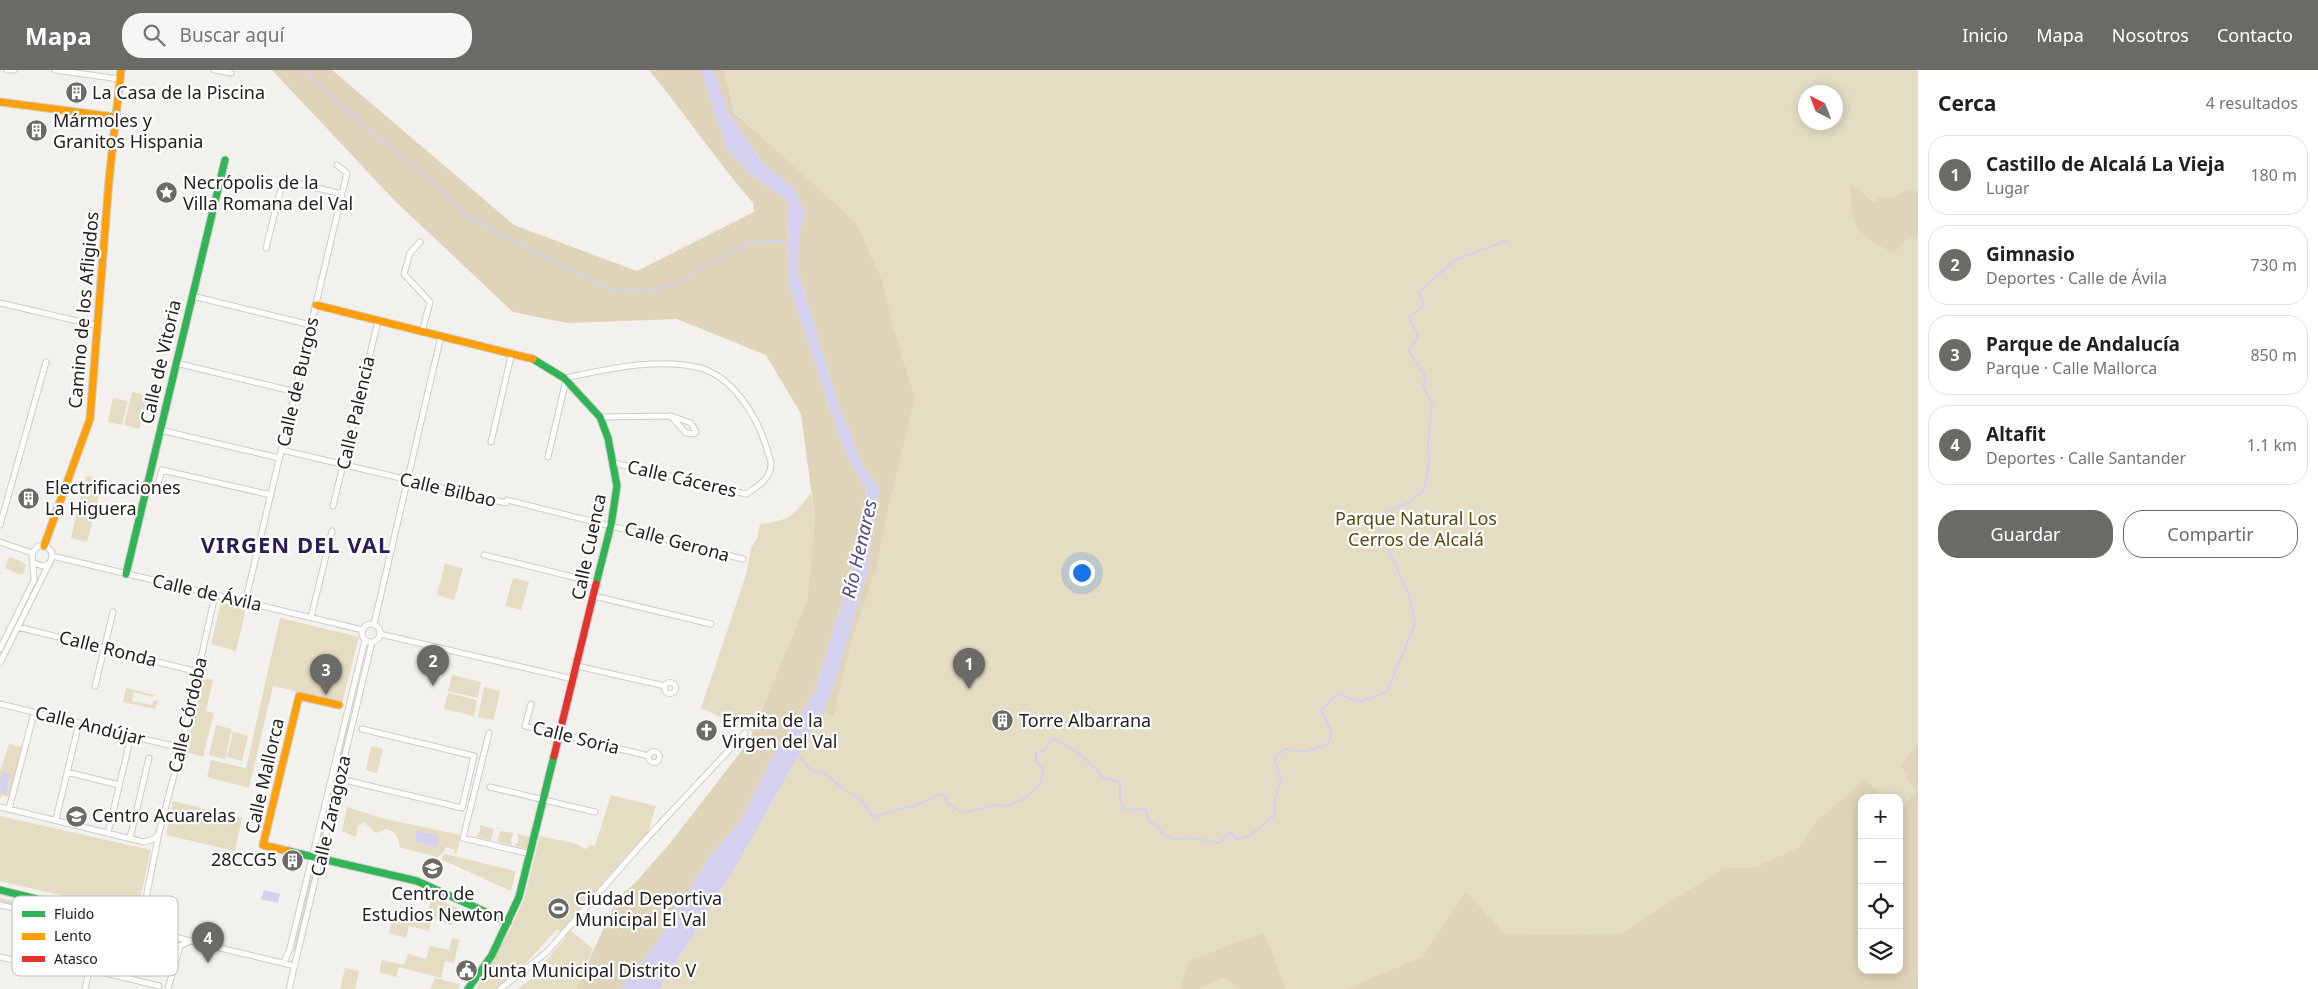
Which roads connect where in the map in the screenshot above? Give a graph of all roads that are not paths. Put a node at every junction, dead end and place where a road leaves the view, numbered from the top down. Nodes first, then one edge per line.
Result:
1 (7, 70) edge
2 (14, 70) edge
3 (55, 70) edge
4 (121, 70) edge
5 (214, 70) edge
6 (231, 73) dead end
7 (119, 79) junction
8 (0, 102) edge
9 (115, 117) junction
10 (225, 160) dead end
11 (337, 165) dead end
12 (342, 194) junction
13 (420, 242) dead end
14 (266, 248) dead end
15 (192, 296) junction
16 (0, 303) edge
17 (316, 306) junction
18 (378, 321) junction
19 (311, 325) junction
20 (99, 326) junction
21 (422, 332) junction
22 (441, 336) junction
23 (512, 352) junction
24 (46, 362) dead end
25 (176, 363) junction
26 (565, 379) junction
27 (296, 392) junction
28 (671, 416) junction
29 (600, 417) junction
30 (160, 430) junction
31 (491, 442) dead end
32 (282, 450) junction
33 (548, 457) dead end
34 (280, 458) junction
35 (614, 463) junction
36 (344, 466) junction
37 (407, 480) junction
38 (158, 484) dead end
39 (271, 495) junction
40 (333, 506) dead end
41 (611, 524) junction
42 (0, 525) edge
43 (332, 531) dead end
44 (0, 542) edge
45 (44, 546) junction
46 (32, 552) junction
47 (484, 555) dead end
48 (52, 556) junction
49 (743, 559) dead end
50 (34, 563) junction
51 (49, 564) junction
52 (127, 573) junction
53 (597, 583) junction
54 (215, 595) junction
55 (594, 596) junction
56 (245, 603) junction
57 (113, 612) dead end
58 (311, 618) junction
59 (374, 624) junction
60 (711, 624) dead end
61 (18, 627) junction
62 (363, 630) junction
63 (380, 634) junction
64 (365, 640) junction
65 (372, 642) junction
66 (104, 648) junction
67 (0, 649) edge
68 (0, 664) edge
69 (577, 666) junction
70 (198, 672) junction
71 (573, 679) junction
72 (95, 686) dead end
73 (665, 686) dead end
74 (0, 704) edge
75 (530, 704) dead end
76 (339, 705) dead end
77 (34, 712) junction
78 (79, 724) junction
79 (362, 729) dead end
80 (489, 733) dead end
81 (744, 733) dead end
82 (560, 735) junction
83 (131, 736) junction
84 (181, 748) junction
85 (648, 756) dead end
86 (149, 758) dead end
87 (67, 772) junction
88 (349, 781) dead end
89 (119, 785) junction
90 (490, 787) dead end
91 (544, 800) junction
92 (0, 807) edge
93 (9, 809) junction
94 (595, 812) dead end
95 (56, 819) junction
96 (108, 833) junction
97 (159, 833) junction
98 (130, 838) junction
99 (531, 854) junction
100 (312, 857) junction
101 (321, 860) junction
102 (0, 890) edge
103 (25, 896) edge
104 (146, 896) edge
105 (508, 922) junction
106 (178, 937) edge
107 (190, 940) junction
108 (178, 951) edge
109 (284, 964) junction
110 (295, 966) junction
111 (88, 976) edge
112 (118, 976) edge
113 (171, 976) edge
114 (158, 986) dead end
115 (85, 989) edge
116 (168, 989) edge
117 (289, 989) edge
118 (468, 989) edge
119 (500, 989) edge

1 - 2 street
3 - 7 street
4 - 7 street, Camino de los Afligidos
5 - 6 street
7 - 9 street, Camino de los Afligidos
8 - 9 street
9 - 20 street, Camino de los Afligidos
10 - 15 street, Calle de Vitoria
11 - 12 street, Calle de Burgos
12 - 14 street
12 - 17 street, Calle de Burgos
13 - 21 street
15 - 19 street
15 - 25 street, Calle de Vitoria
16 - 20 street
17 - 18 street, Calle Cuenca
17 - 19 street, Calle de Burgos
18 - 21 street, Calle Cuenca
18 - 36 street, Calle Palencia
19 - 27 street, Calle de Burgos
20 - 45 street, Camino de los Afligidos
21 - 22 street, Calle Cuenca
22 - 23 street, Calle Cuenca
22 - 37 street
23 - 26 street, Calle Cuenca
23 - 31 street
24 - 42 street
25 - 27 street
25 - 30 street, Calle de Vitoria
26 - 29 street, Calle Cuenca
26 - 33 street
26 - 35 street, Calle Cáceres
27 - 32 street, Calle de Burgos
28 - 28 street
28 - 29 street
29 - 35 street, Calle Cuenca
30 - 34 street
30 - 52 street, Calle de Vitoria
32 - 34 street, Calle de Burgos
32 - 36 street, Calle Bilbao
34 - 39 street, Calle de Burgos
35 - 41 street, Calle Cuenca
36 - 37 street, Calle Bilbao
36 - 40 street, Calle Palencia
37 - 41 street, Calle Bilbao
37 - 59 street
38 - 39 street
39 - 56 street, Calle de Burgos
41 - 49 street, Calle Gerona
41 - 53 street, Calle Cuenca
43 - 58 street
44 - 46 street
45 - 46 street
45 - 48 street
46 - 50 street
47 - 53 street
48 - 51 street
48 - 52 street, Calle de Ávila
50 - 51 street
50 - 67 street
51 - 61 street
52 - 54 street, Calle de Ávila
53 - 55 street, Calle Cuenca
54 - 56 street, Calle de Ávila
54 - 70 street, Calle Córdoba
55 - 60 street
55 - 69 street, Calle Cuenca
56 - 58 street, Calle de Ávila
57 - 66 street
58 - 62 street, Calle de Ávila
59 - 62 street
59 - 63 street
61 - 66 street, Calle Ronda
61 - 68 street
62 - 64 street
63 - 65 street
63 - 71 street
64 - 65 street
64 - 100 street, Calle Zaragoza
65 - 101 street, Calle Zaragoza
66 - 70 street, Calle Ronda
66 - 72 street
69 - 71 street, Calle Cuenca
69 - 73 street
70 - 84 street, Calle Córdoba
71 - 82 street, Calle Cuenca
74 - 77 street, Calle Andújar
75 - 82 street, Calle Soria
76 - 100 street, Calle Mallorca
77 - 78 street, Calle Andújar
77 - 93 street
78 - 83 street, Calle Andújar
78 - 87 street
79 - 88 street
80 - 99 street
81 - 119 street
82 - 85 street, Calle Soria
82 - 91 street, Calle Cuenca
83 - 84 street, Calle Andújar
83 - 89 street
84 - 97 street, Calle Córdoba
86 - 98 street
87 - 89 street
87 - 95 street
89 - 96 street
90 - 91 street
91 - 94 street
91 - 99 street, Calle Cuenca
92 - 93 street
93 - 95 street
95 - 96 street
96 - 98 street
97 - 98 street
97 - 104 street, Calle Córdoba
99 - 105 street, Calle Cuenca
100 - 101 street, Calle Mallorca
100 - 109 street, Calle Zaragoza
101 - 105 street, Calle Mallorca
101 - 110 street, Calle Zaragoza
102 - 103 street
105 - 118 street, Calle Cuenca
106 - 107 street
107 - 108 street
107 - 109 street
109 - 110 street
110 - 117 street, Calle Zaragoza
111 - 115 street
112 - 114 street
113 - 116 street

